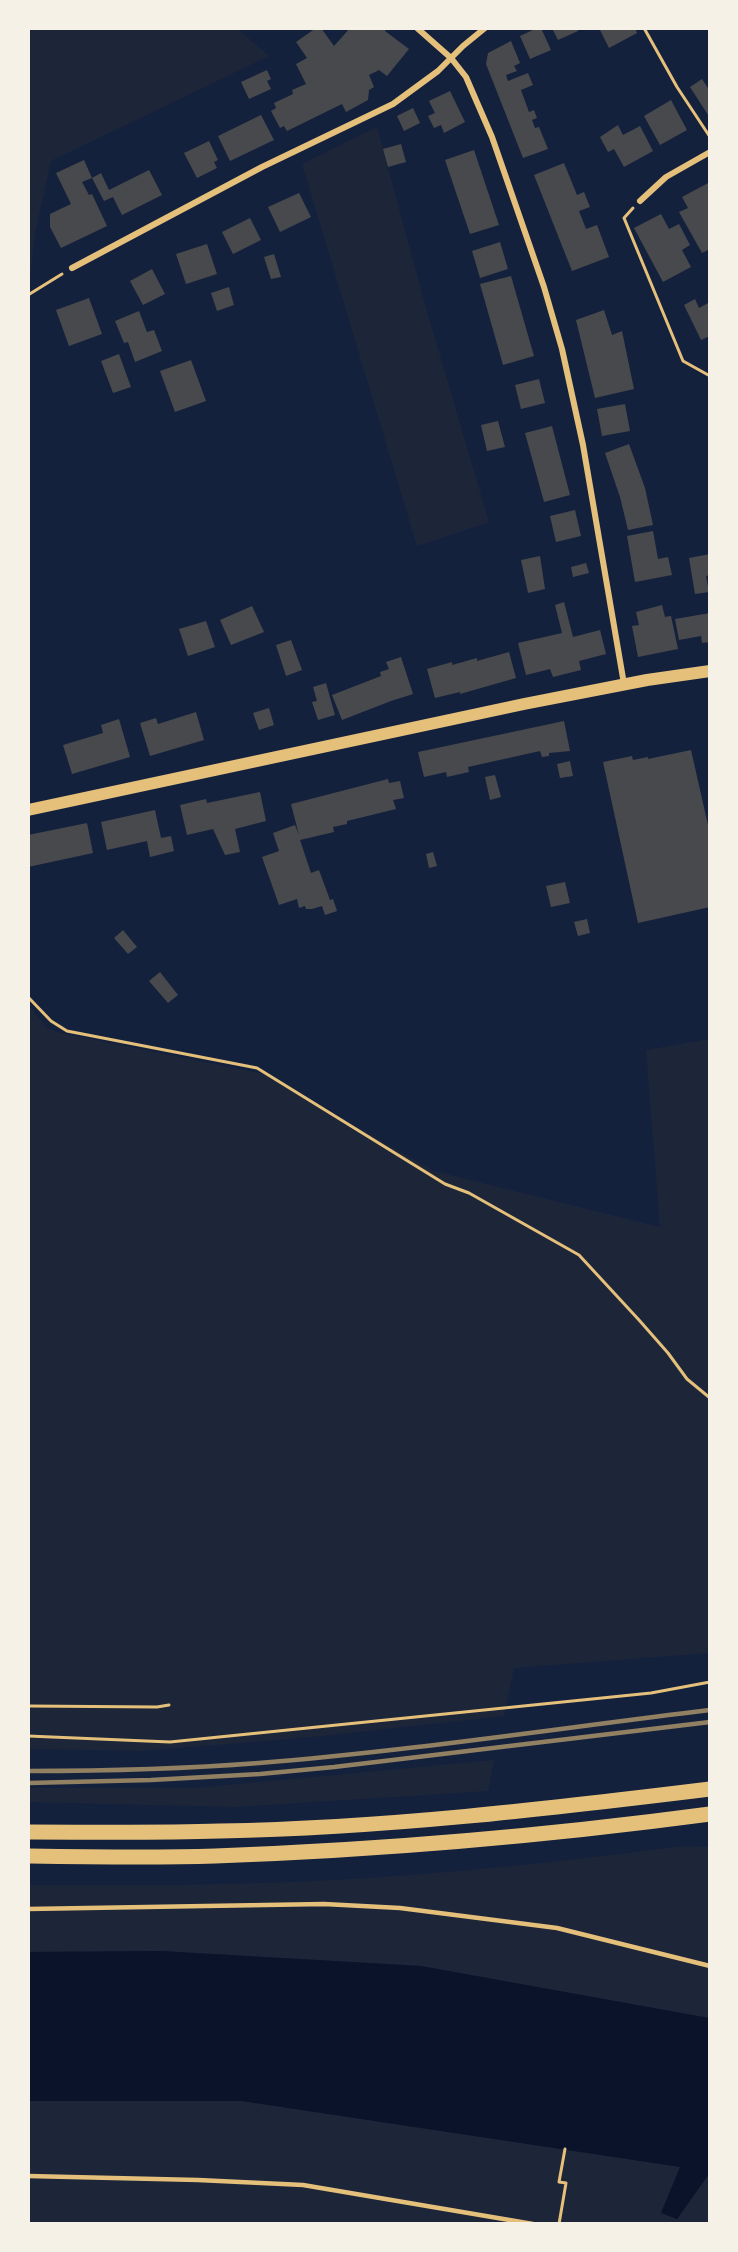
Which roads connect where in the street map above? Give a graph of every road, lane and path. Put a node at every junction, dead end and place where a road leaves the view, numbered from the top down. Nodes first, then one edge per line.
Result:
1 (417, 28) edge
2 (485, 28) edge
3 (644, 28) edge
4 (451, 58) junction
5 (710, 137) edge
6 (710, 152) edge
7 (640, 201) dead end
8 (624, 218) dead end
9 (72, 268) joint
10 (28, 295) edge
11 (710, 376) edge
12 (710, 671) edge
13 (624, 684) junction
14 (28, 810) edge
15 (28, 997) edge
16 (710, 1398) edge
17 (710, 1682) edge
18 (169, 1705) dead end
19 (28, 1706) edge
20 (28, 1736) edge
21 (710, 1789) edge
22 (710, 1814) edge
23 (710, 1822) edge
24 (638, 1823) junction
25 (28, 1832) edge
26 (28, 1856) edge
27 (28, 1909) edge
28 (710, 1966) edge
29 (565, 2149) dead end
30 (28, 2176) edge
31 (533, 2223) edge
32 (559, 2223) edge

1 - 4 street
2 - 4 street
3 - 5 path
4 - 9 street
4 - 13 street
6 - 7 street
8 - 11 path
9 - 10 path
12 - 13 main road
13 - 14 main road
15 - 16 path
17 - 20 path
18 - 19 path
21 - 25 highway
22 - 24 highway
23 - 24 highway
24 - 26 highway
27 - 28 lane
29 - 32 path
30 - 31 lane

